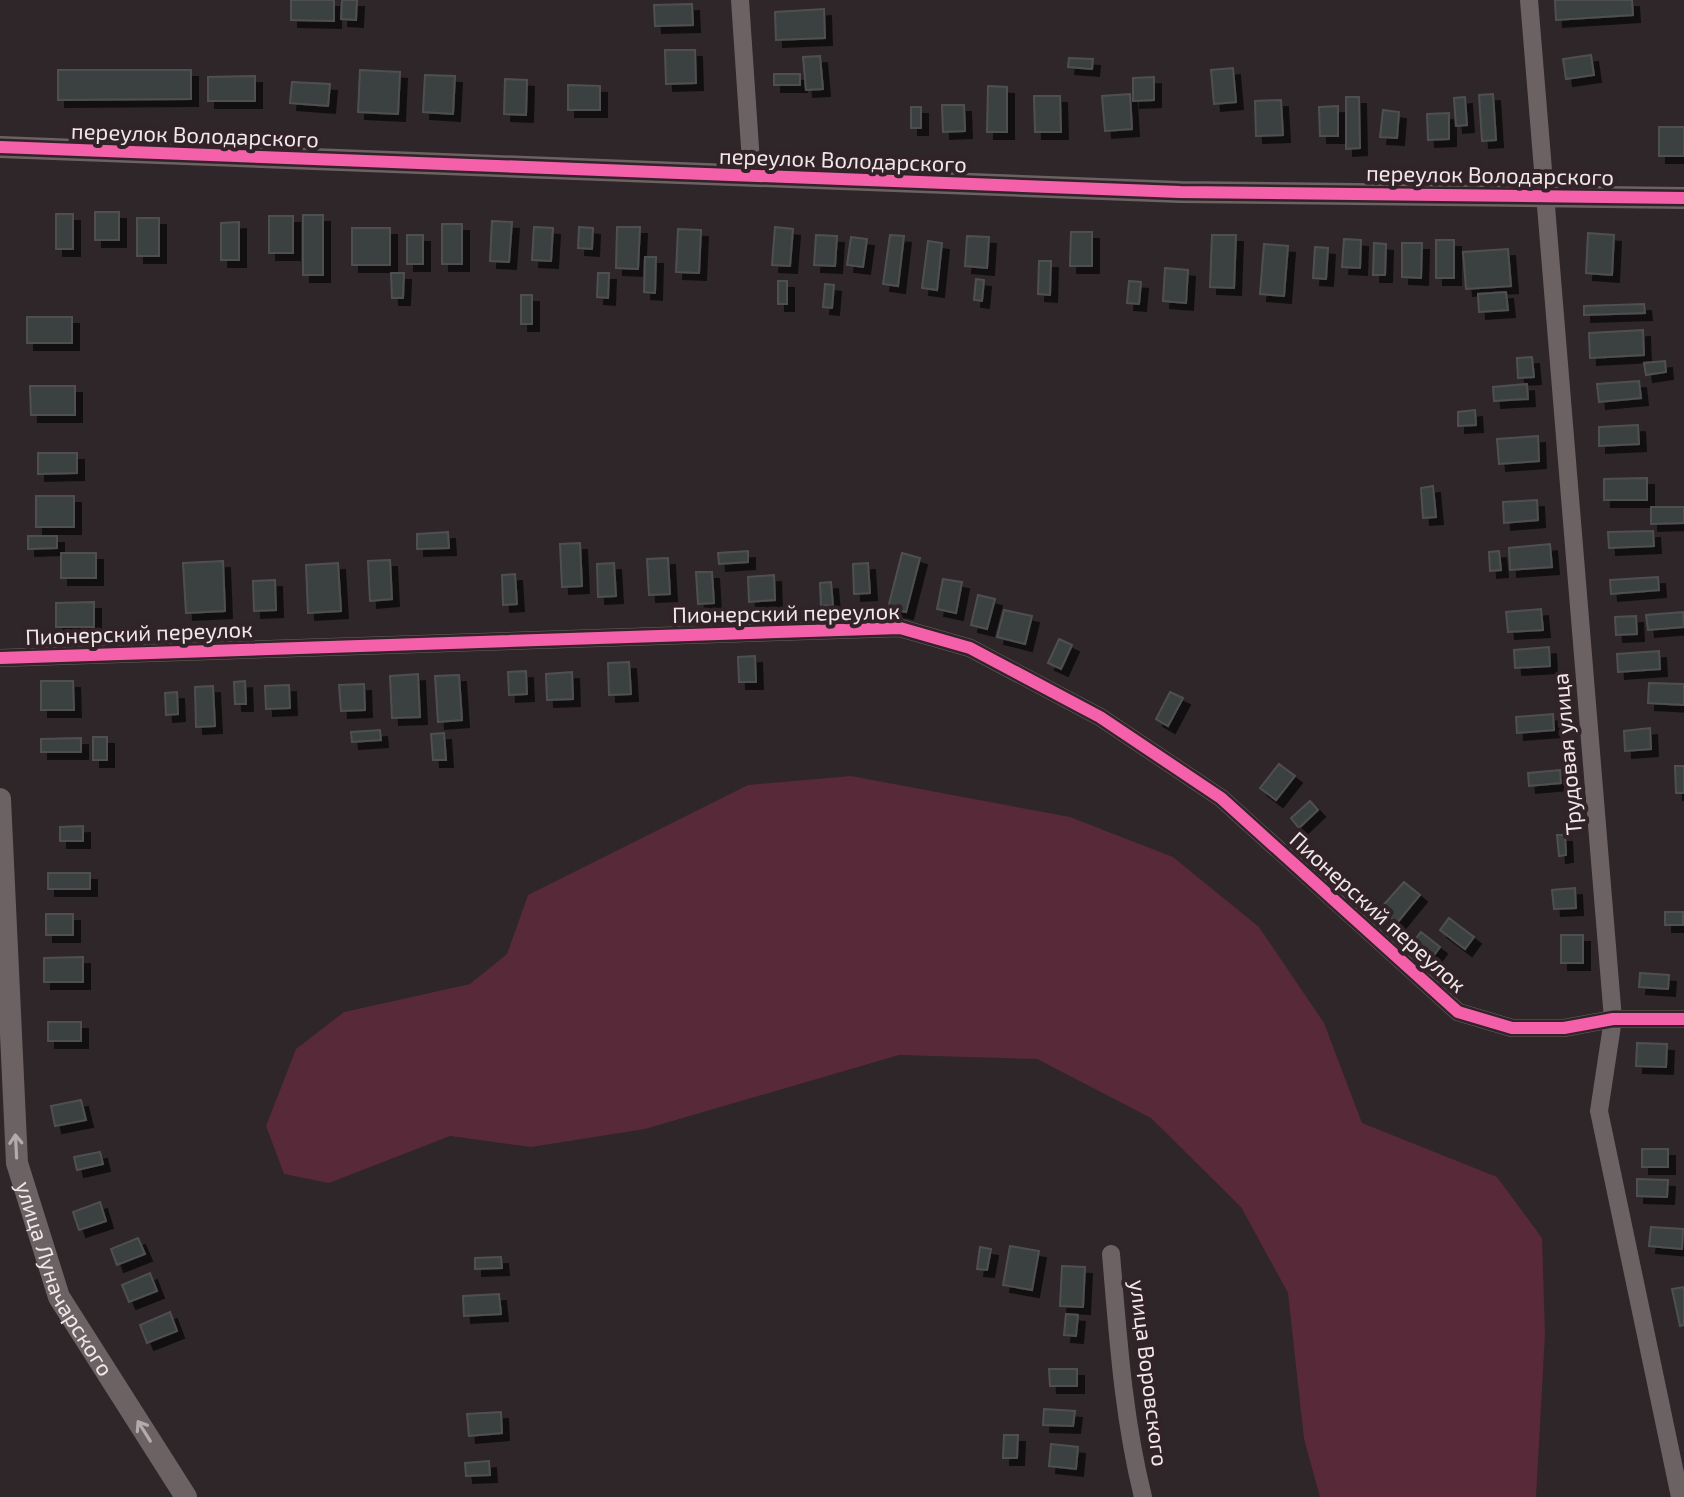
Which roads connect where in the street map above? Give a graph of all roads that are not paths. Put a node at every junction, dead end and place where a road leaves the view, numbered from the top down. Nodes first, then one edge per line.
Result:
1 (740, 0) edge
2 (1529, 0) edge
3 (0, 147) edge
4 (752, 177) junction
5 (1546, 194) junction
6 (1684, 198) edge
7 (0, 658) edge
8 (0, 799) edge
9 (1613, 1019) junction
10 (1684, 1019) edge
11 (1111, 1254) dead end
12 (186, 1497) edge
13 (1143, 1497) edge
14 (1680, 1497) edge

1 - 4 street
2 - 5 street, Трудовая улица
3 - 4 street, переулок Володарского
4 - 5 street, переулок Володарского
5 - 6 street, переулок Володарского
5 - 9 street, Трудовая улица
7 - 9 street, Пионерский переулок
12 -> 8 street, улица Луначарского
9 - 10 street, Пионерский переулок
9 - 14 street, Трудовая улица
11 - 13 street, улица Воровского

